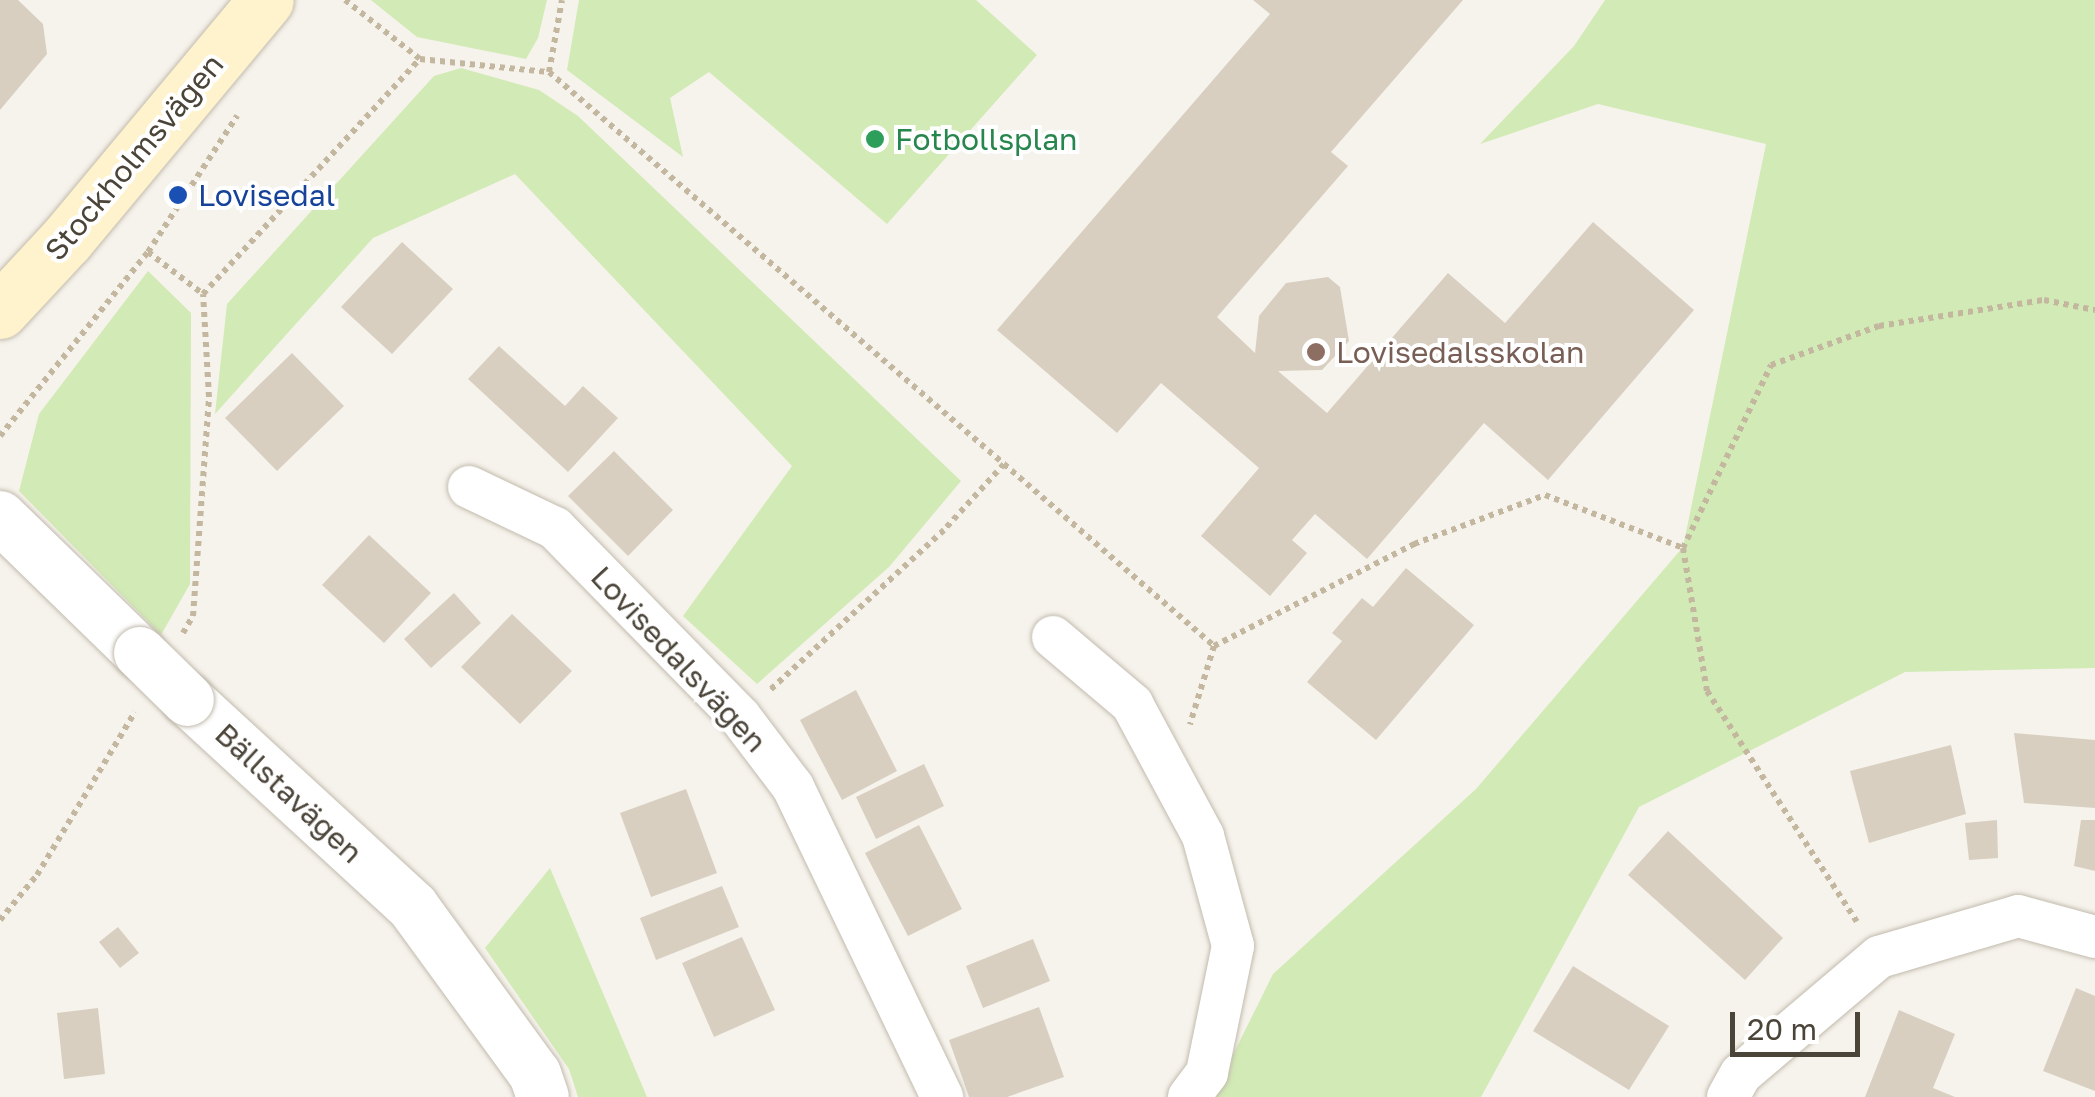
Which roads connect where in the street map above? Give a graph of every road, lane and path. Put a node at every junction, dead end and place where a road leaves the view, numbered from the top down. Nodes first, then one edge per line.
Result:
1 (266, 0) edge
2 (345, 0) edge
3 (562, 0) edge
4 (420, 59) junction
5 (548, 72) junction
6 (244, 106) dead end
7 (148, 252) junction
8 (203, 294) junction
9 (2095, 310) edge
10 (0, 311) edge
11 (0, 436) edge
12 (1004, 464) junction
13 (469, 487) dead end
14 (0, 517) edge
15 (1683, 548) junction
16 (1053, 637) dead end
17 (1214, 646) junction
18 (161, 675) junction
19 (740, 718) junction
20 (1172, 780) junction
21 (0, 920) edge
22 (2095, 937) edge
23 (1880, 957) junction
24 (543, 1097) edge
25 (942, 1097) edge
26 (1189, 1097) edge
27 (1728, 1097) edge

1 - 10 main road, Stockholmsvägen
2 - 4 path
3 - 5 path
4 - 5 path
4 - 8 path
5 - 12 path
6 - 7 path
7 - 8 path
7 - 11 path
8 - 18 path
9 - 15 path
12 - 17 path
12 - 19 path
13 - 19 street, Lovisedalsvägen
14 - 18 street, Bällstavägen
15 - 17 path
15 - 23 path
16 - 20 street
17 - 20 path
18 - 21 path
18 - 24 street, Bällstavägen
19 - 25 street, Lovisedalsvägen
20 - 26 street
22 - 23 street
23 - 27 street

